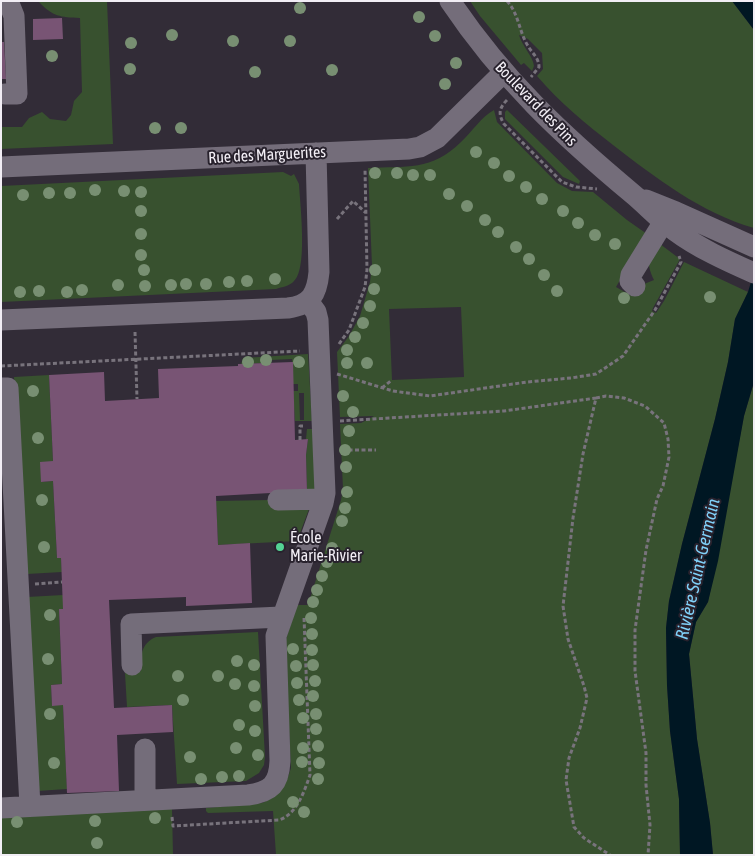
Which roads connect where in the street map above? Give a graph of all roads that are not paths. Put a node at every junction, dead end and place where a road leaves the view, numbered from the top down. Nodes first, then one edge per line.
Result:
1 (8, 1) edge
2 (450, 1) edge
3 (504, 72) junction
4 (5, 94) dead end
5 (316, 153) junction
6 (1, 167) edge
7 (667, 216) junction
8 (751, 246) edge
9 (747, 270) edge
10 (635, 286) dead end
11 (308, 301) junction
12 (1, 320) edge
13 (1, 388) edge
14 (324, 498) junction
15 (278, 500) dead end
16 (281, 618) junction
17 (132, 665) dead end
18 (145, 749) dead end
19 (145, 800) junction
20 (30, 806) junction
21 (1, 808) edge

1 - 4 street
2 - 3 street, Boulevard des Pins
3 - 5 street, Rue des Marguerites
3 - 7 street, Boulevard des Pins
5 - 6 street, Rue des Marguerites
5 - 11 street
7 - 8 street, Boulevard des Pins
7 - 9 street, Boulevard des Pins
7 - 10 street
11 - 12 street
11 - 14 street
13 - 20 street
14 - 15 street
14 - 16 street
16 - 17 street
16 - 19 street
18 - 19 street
19 - 20 street
20 - 21 street

